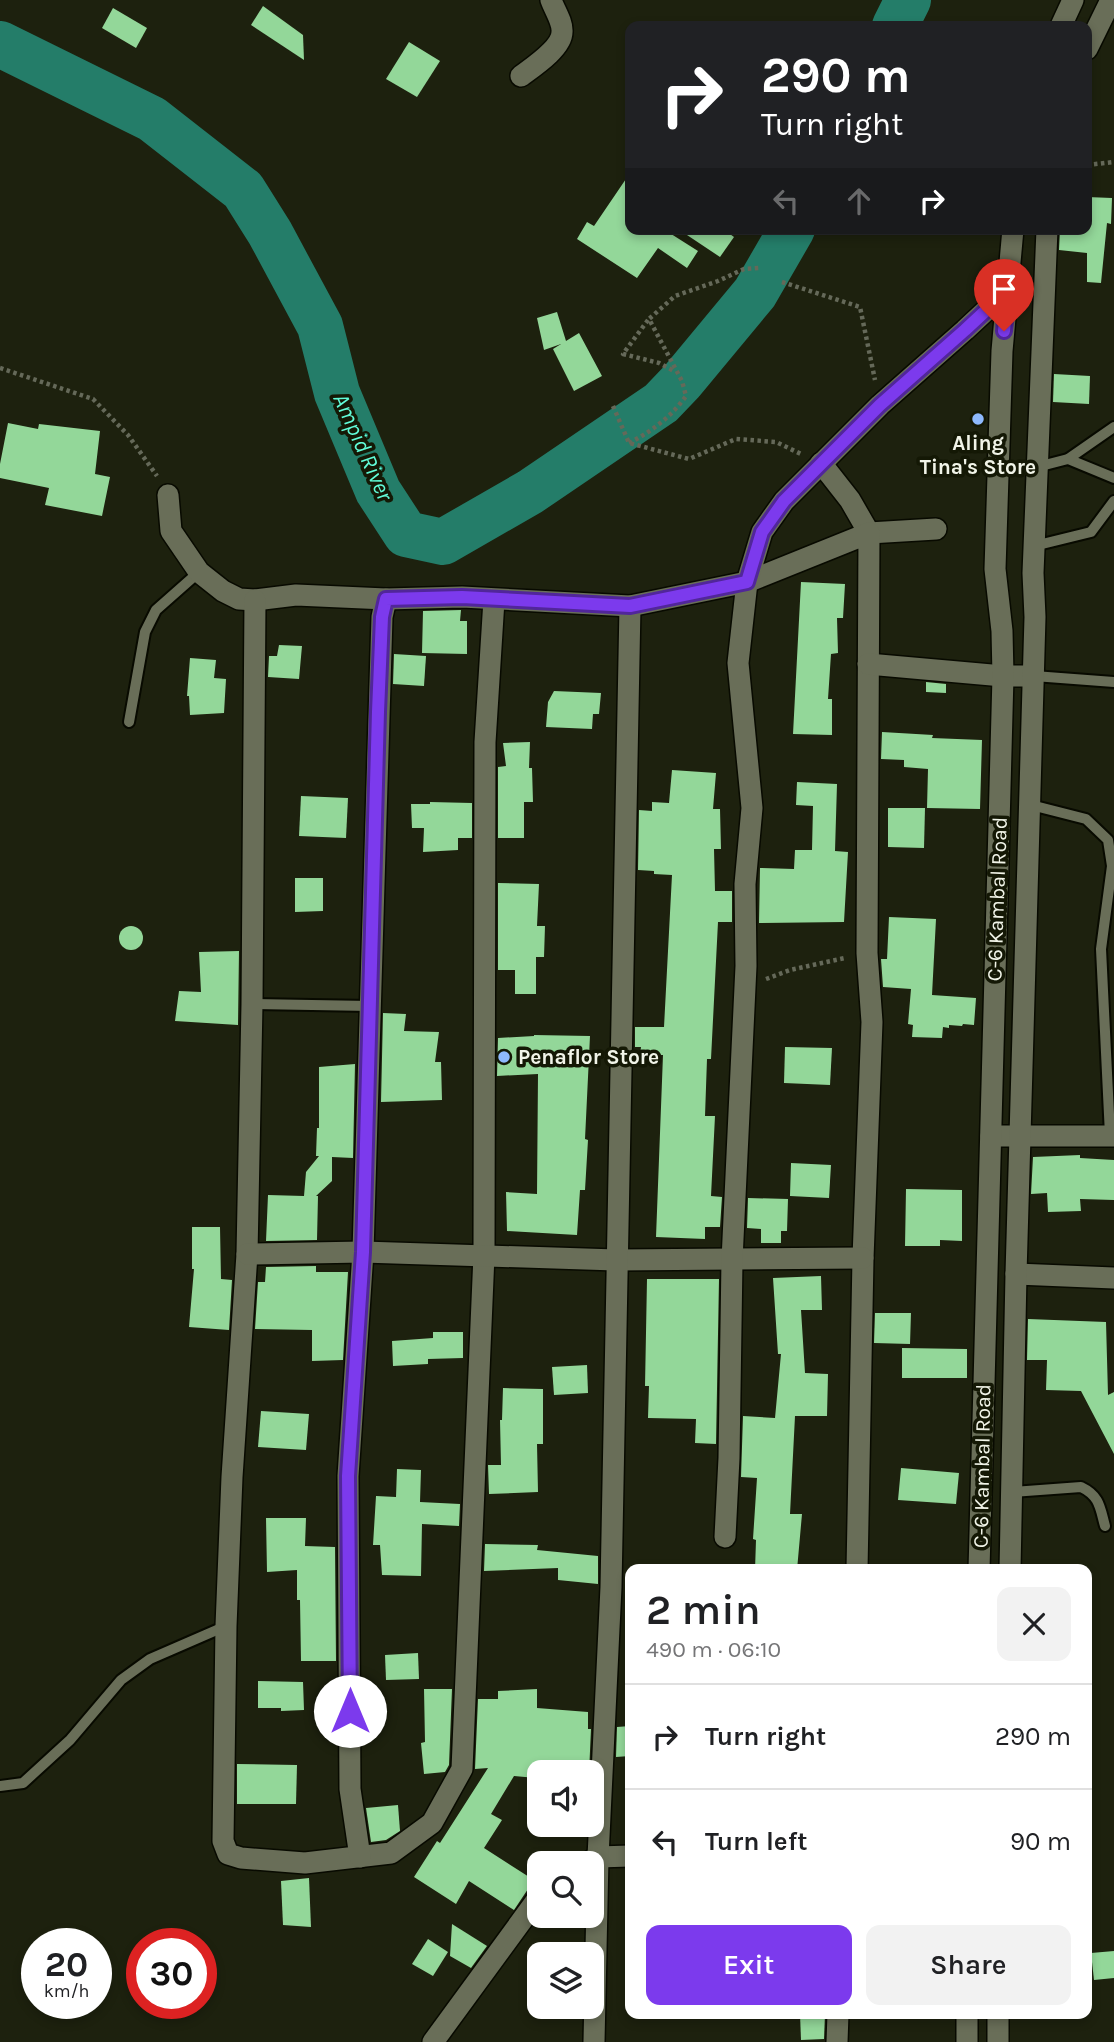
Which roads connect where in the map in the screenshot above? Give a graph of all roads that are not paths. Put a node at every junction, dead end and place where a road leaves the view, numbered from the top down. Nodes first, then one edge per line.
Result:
1 (551, 0) edge
2 (1073, 0) edge
3 (1111, 0) edge
4 (1063, 21) edge
5 (1092, 39) edge
6 (521, 76) dead end
7 (1013, 235) edge
8 (1047, 235) edge
9 (1008, 290) junction
10 (1114, 427) edge
11 (1068, 459) junction
12 (821, 463) junction
13 (1037, 467) junction
14 (1114, 478) edge
15 (168, 495) road end
16 (1114, 501) edge
17 (936, 528) dead end
18 (869, 533) junction
19 (1034, 546) junction
20 (199, 572) junction
21 (747, 582) junction
22 (386, 599) junction
23 (255, 600) junction
24 (495, 600) junction
25 (630, 606) junction
26 (868, 664) junction
27 (1003, 676) junction
28 (1034, 676) junction
29 (1114, 682) edge
30 (129, 722) dead end
31 (1031, 805) junction
32 (252, 1004) junction
33 (370, 1006) junction
34 (991, 1136) junction
35 (1112, 1136) edge
36 (1021, 1137) junction
37 (363, 1252) junction
38 (247, 1254) junction
39 (484, 1255) junction
40 (863, 1258) junction
41 (616, 1260) junction
42 (732, 1260) junction
43 (1016, 1274) junction
44 (1114, 1278) edge
45 (1012, 1492) junction
46 (1105, 1526) dead end
47 (725, 1537) dead end
48 (857, 1564) edge
49 (979, 1564) edge
50 (1010, 1564) edge
51 (226, 1626) junction
52 (0, 1786) edge
53 (593, 1851) edge
54 (360, 1857) junction
55 (625, 1857) edge
56 (604, 1859) edge
57 (527, 1913) edge
58 (593, 1928) edge
59 (838, 2019) edge
60 (967, 2019) edge
61 (998, 2019) edge
62 (433, 2042) edge
63 (594, 2042) edge
64 (838, 2042) edge
65 (967, 2042) edge
66 (998, 2042) edge

1 - 6 street
2 - 4 street
3 - 5 street
7 - 9 street, C-6 Kambal Road
8 - 13 street, C-6 Kambal Road
9 - 12 street
9 - 27 street, C-6 Kambal Road
10 - 11 lane
11 - 13 lane
11 - 14 lane
12 - 18 street
12 - 21 street
13 - 19 street, C-6 Kambal Road
15 - 20 street
16 - 19 lane
17 - 18 street
18 - 21 street
18 - 26 street
19 - 28 street, C-6 Kambal Road
20 - 23 street
20 - 30 lane
21 - 25 street
21 - 42 street
22 - 23 street
22 - 24 street
22 - 33 street
23 - 32 street
24 - 25 street
24 - 39 street
25 - 41 street
26 - 27 street
26 - 40 street
27 - 28 street
27 - 34 street, C-6 Kambal Road
28 - 29 lane
28 - 31 street, C-6 Kambal Road
31 - 35 lane
31 - 36 street, C-6 Kambal Road
32 - 33 lane
32 - 38 street
33 - 37 street
34 - 36 street
34 - 49 street, C-6 Kambal Road
35 - 36 street
36 - 43 street, C-6 Kambal Road
37 - 38 street
37 - 39 street
37 - 54 street
38 - 51 street
39 - 41 street
39 - 54 street
40 - 42 street
40 - 48 street
41 - 42 street
41 - 53 street
42 - 47 street
43 - 44 street
43 - 45 street, C-6 Kambal Road
45 - 46 lane
45 - 50 street, C-6 Kambal Road
51 - 52 lane
51 - 54 street
55 - 56 street
57 - 62 street
58 - 63 street
59 - 64 street
60 - 65 street
61 - 66 street

